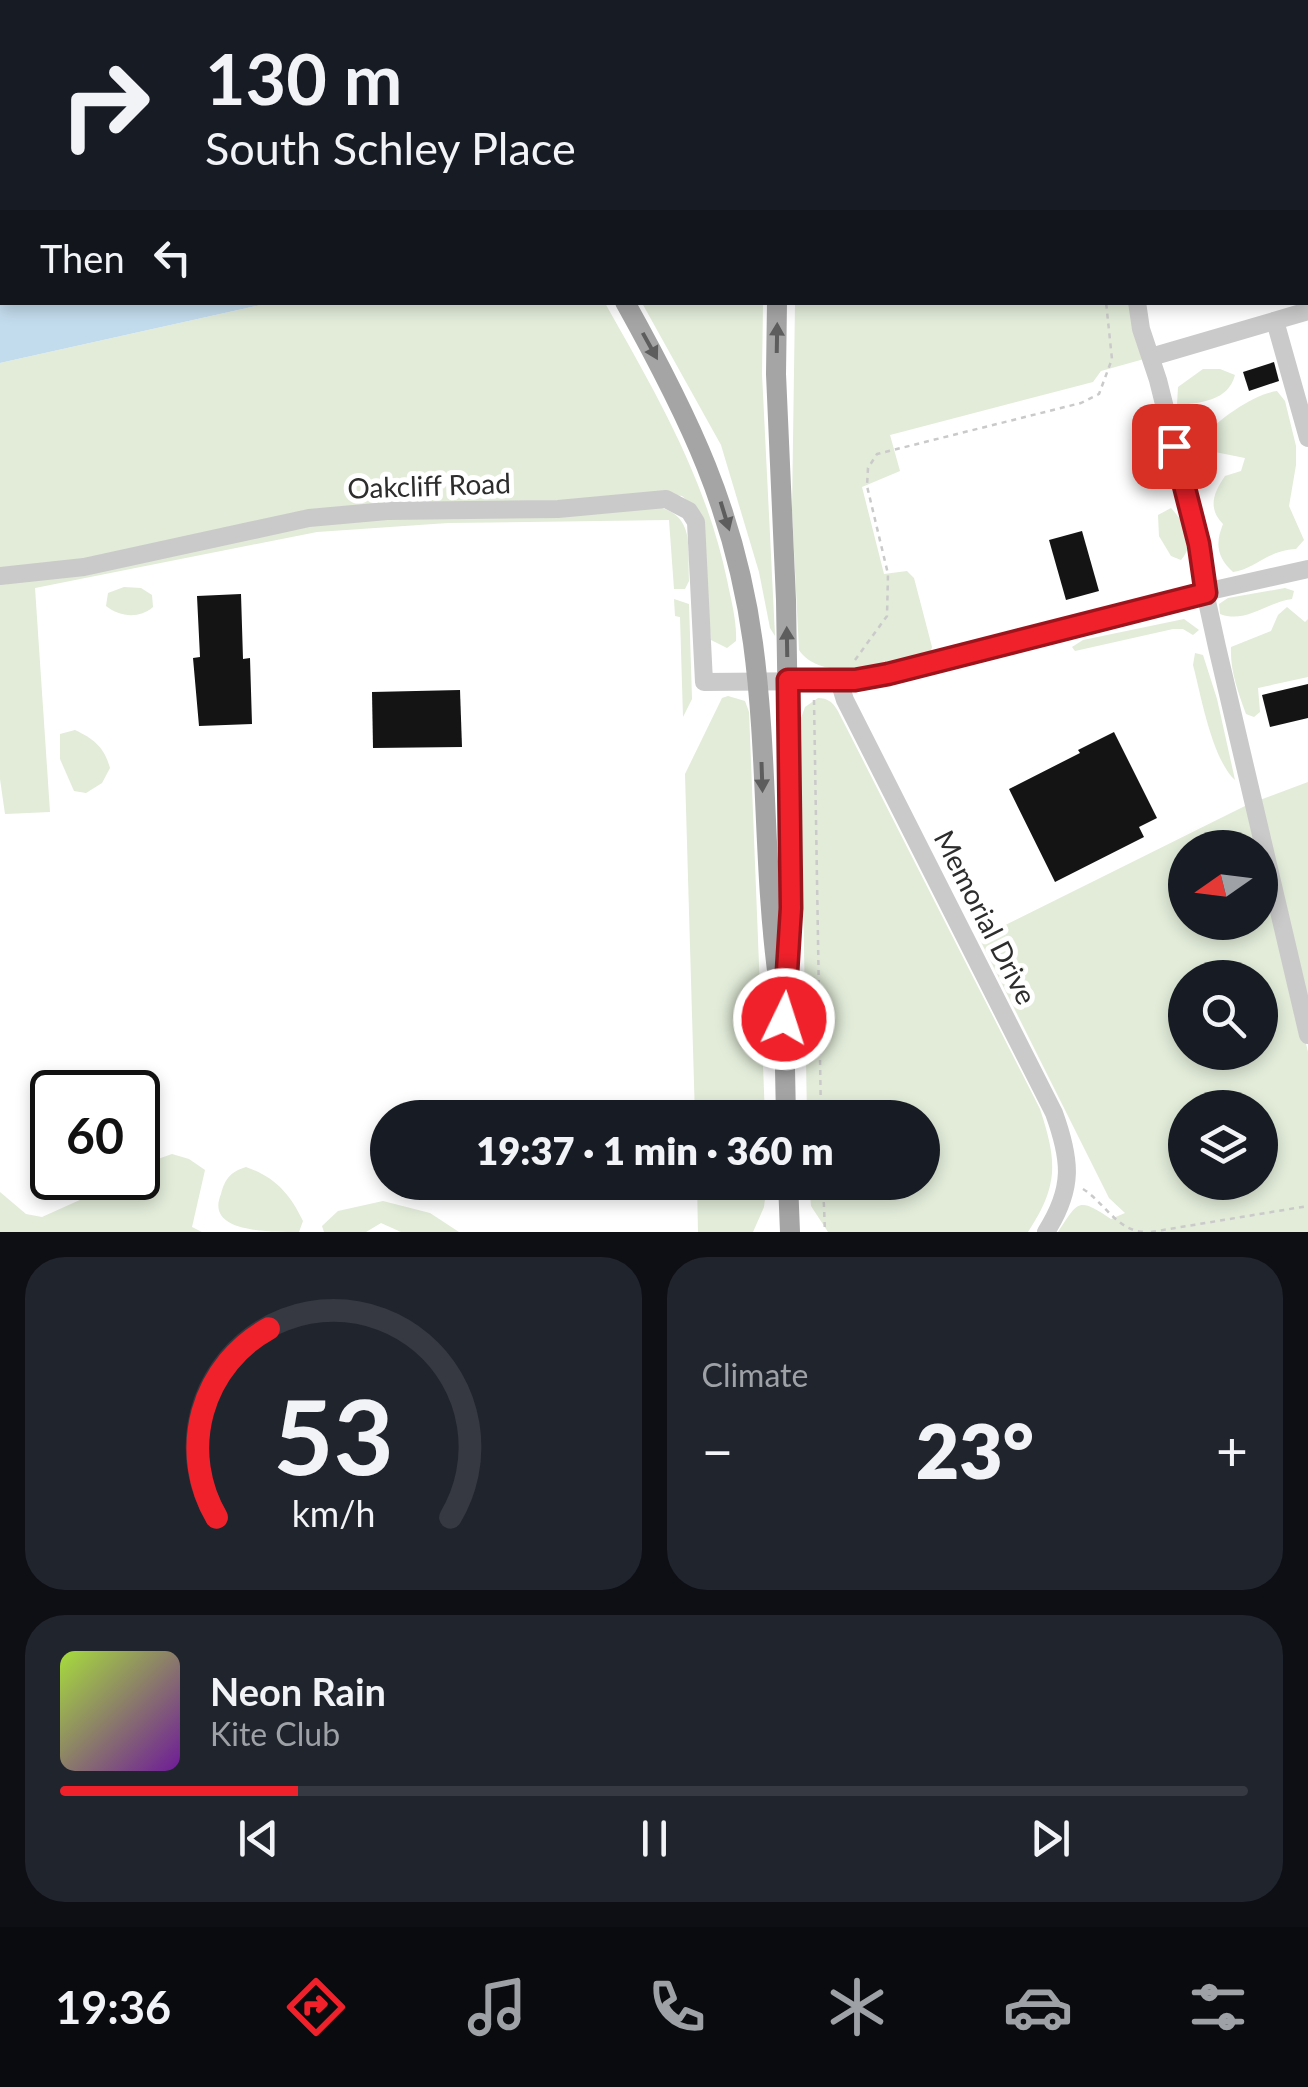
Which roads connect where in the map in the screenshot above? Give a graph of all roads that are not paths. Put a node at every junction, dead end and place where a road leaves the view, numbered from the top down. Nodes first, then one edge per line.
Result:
1 (627, 305) edge
2 (778, 305) edge
3 (1137, 305) edge
4 (1308, 311) edge
5 (1276, 321) junction
6 (1151, 357) junction
7 (1308, 438) edge
8 (1308, 569) edge
9 (0, 576) edge
10 (1206, 593) junction
11 (758, 680) junction
12 (788, 680) junction
13 (840, 682) junction
14 (784, 1019) junction
15 (1308, 1035) edge
16 (786, 1100) edge
17 (789, 1200) edge
18 (790, 1232) edge
19 (1046, 1232) edge

1 -> 11 main road
12 -> 2 main road
3 - 6 street
4 - 5 street
5 - 6 street
5 - 7 street
6 - 10 street
8 - 10 street
9 - 11 street, Oakcliff Road
10 - 13 street
10 - 15 street
11 - 12 street
11 -> 14 main road
12 - 13 street
12 - 14 main road
13 - 19 street, Memorial Drive
14 - 16 main road
17 - 18 main road

